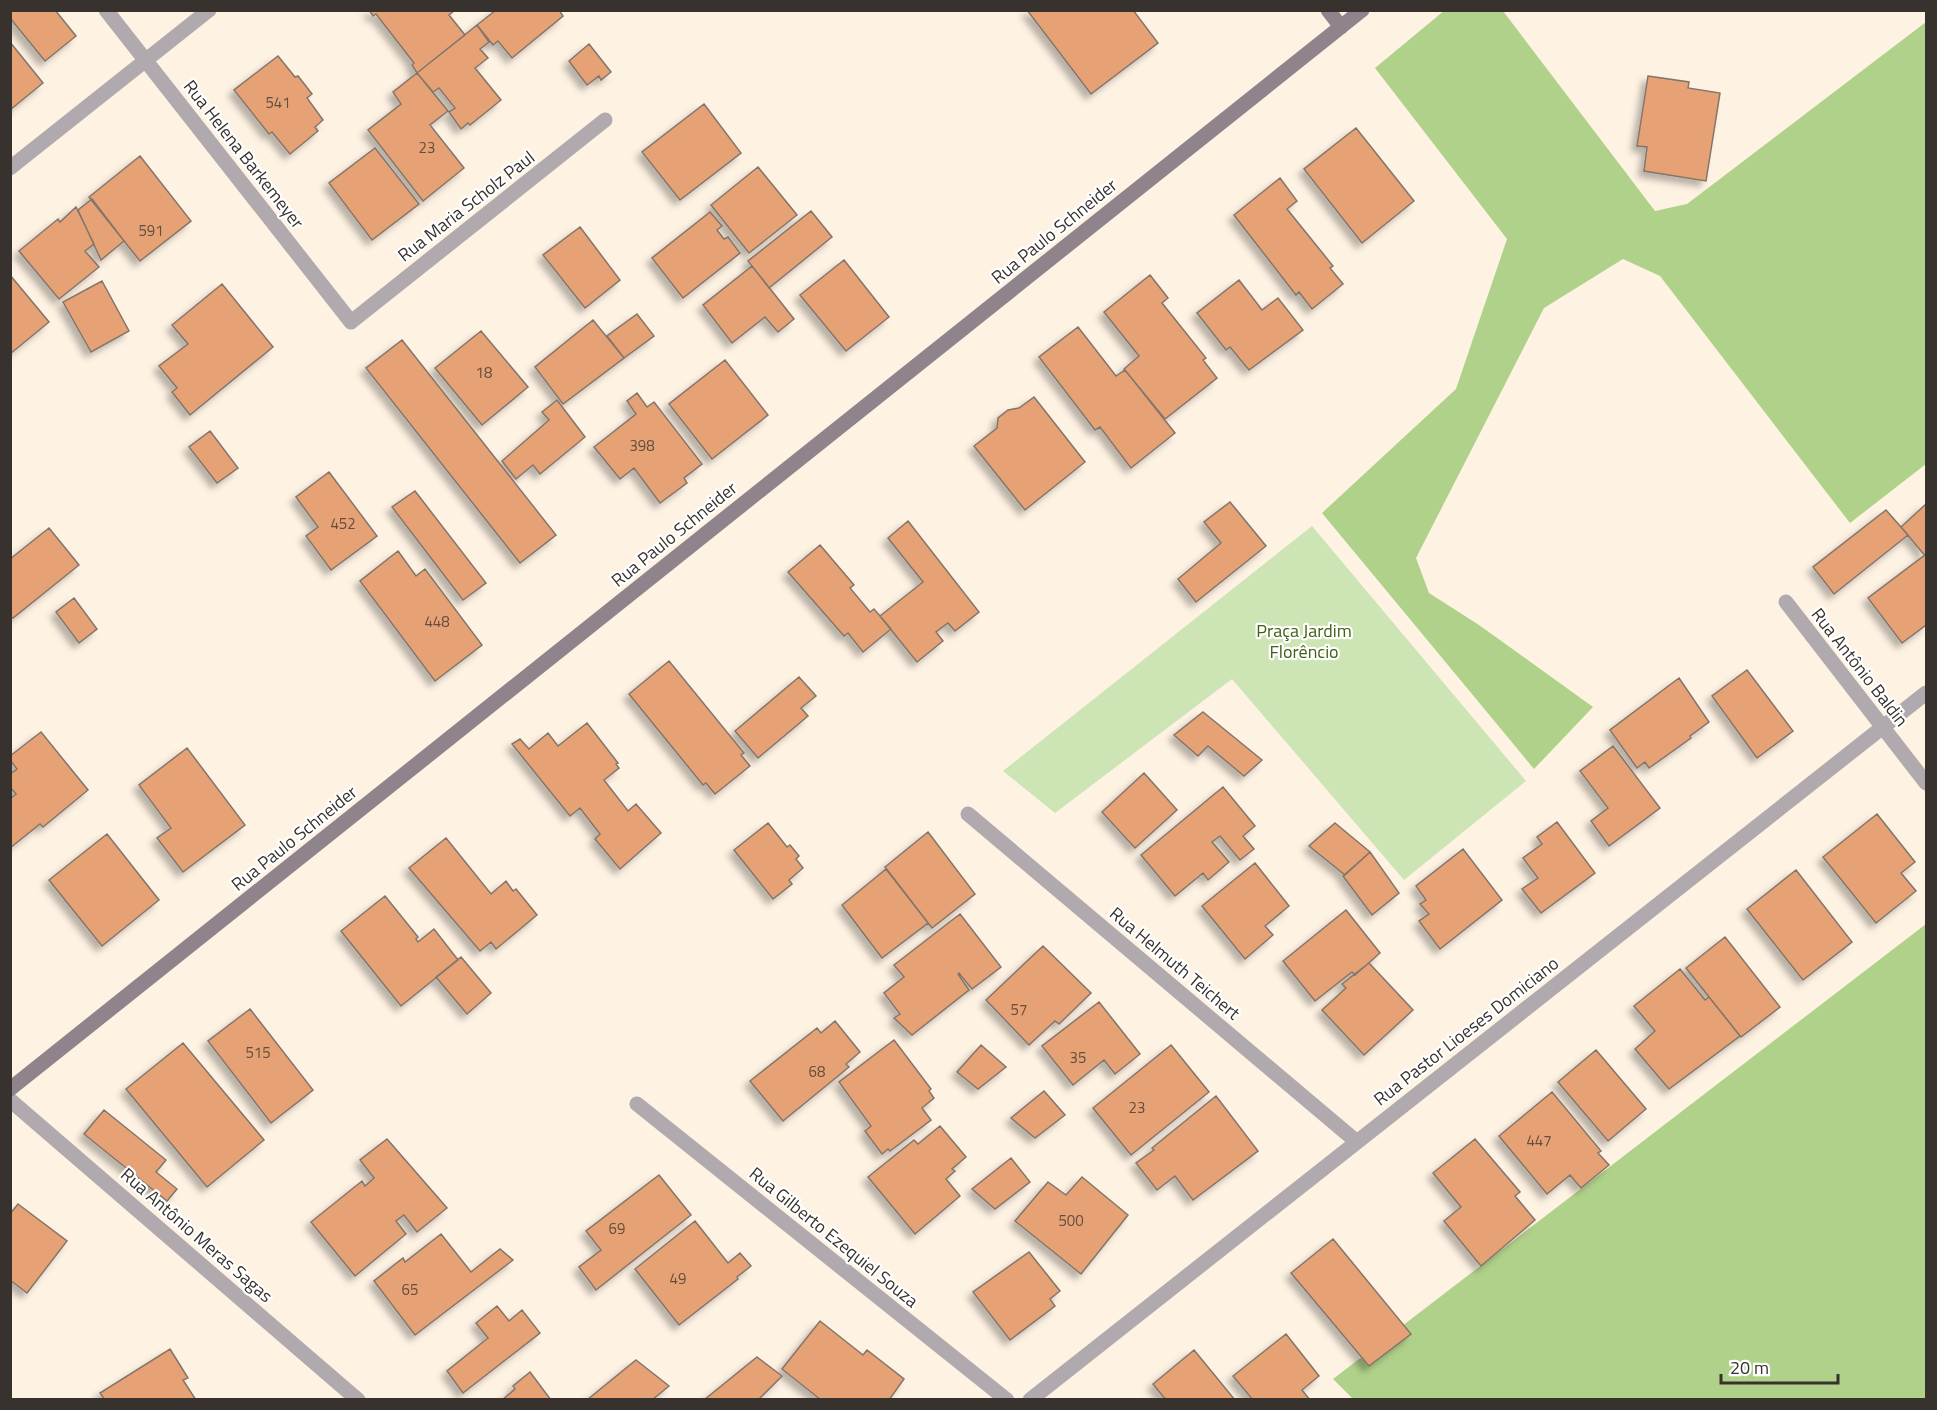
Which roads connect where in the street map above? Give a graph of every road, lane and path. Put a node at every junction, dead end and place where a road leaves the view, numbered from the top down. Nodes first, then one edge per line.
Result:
1 (106, 10) edge
2 (210, 10) edge
3 (1328, 10) edge
4 (1362, 10) edge
5 (1341, 27) junction
6 (146, 61) junction
7 (605, 120) dead end
8 (10, 168) edge
9 (351, 322) joint
10 (1786, 602) dead end
11 (1926, 693) edge
12 (1883, 727) junction
13 (1926, 783) edge
14 (968, 814) dead end
15 (10, 1089) edge
16 (10, 1100) edge
17 (637, 1104) dead end
18 (1357, 1142) junction
19 (358, 1400) edge
20 (1007, 1400) edge
21 (1030, 1400) edge

1 - 6 street, Rua Helena Barkemeyer
2 - 6 street
3 - 5 street
4 - 5 street, Rua Paulo Schneider
5 - 15 street, Rua Paulo Schneider
6 - 8 street
6 - 9 street, Rua Helena Barkemeyer
7 - 9 street, Rua Maria Scholz Paul
10 - 12 street, Rua Antônio Baldin
11 - 12 street, Rua Pastor Lioeses Domiciano
12 - 13 street, Rua Antônio Baldin
12 - 18 street, Rua Pastor Lioeses Domiciano
14 - 18 street, Rua Helmuth Teichert
16 - 19 street, Rua Antônio Meras Sagas
17 - 20 street, Rua Gilberto Ezequiel Souza
18 - 21 street, Rua Pastor Lioeses Domiciano

